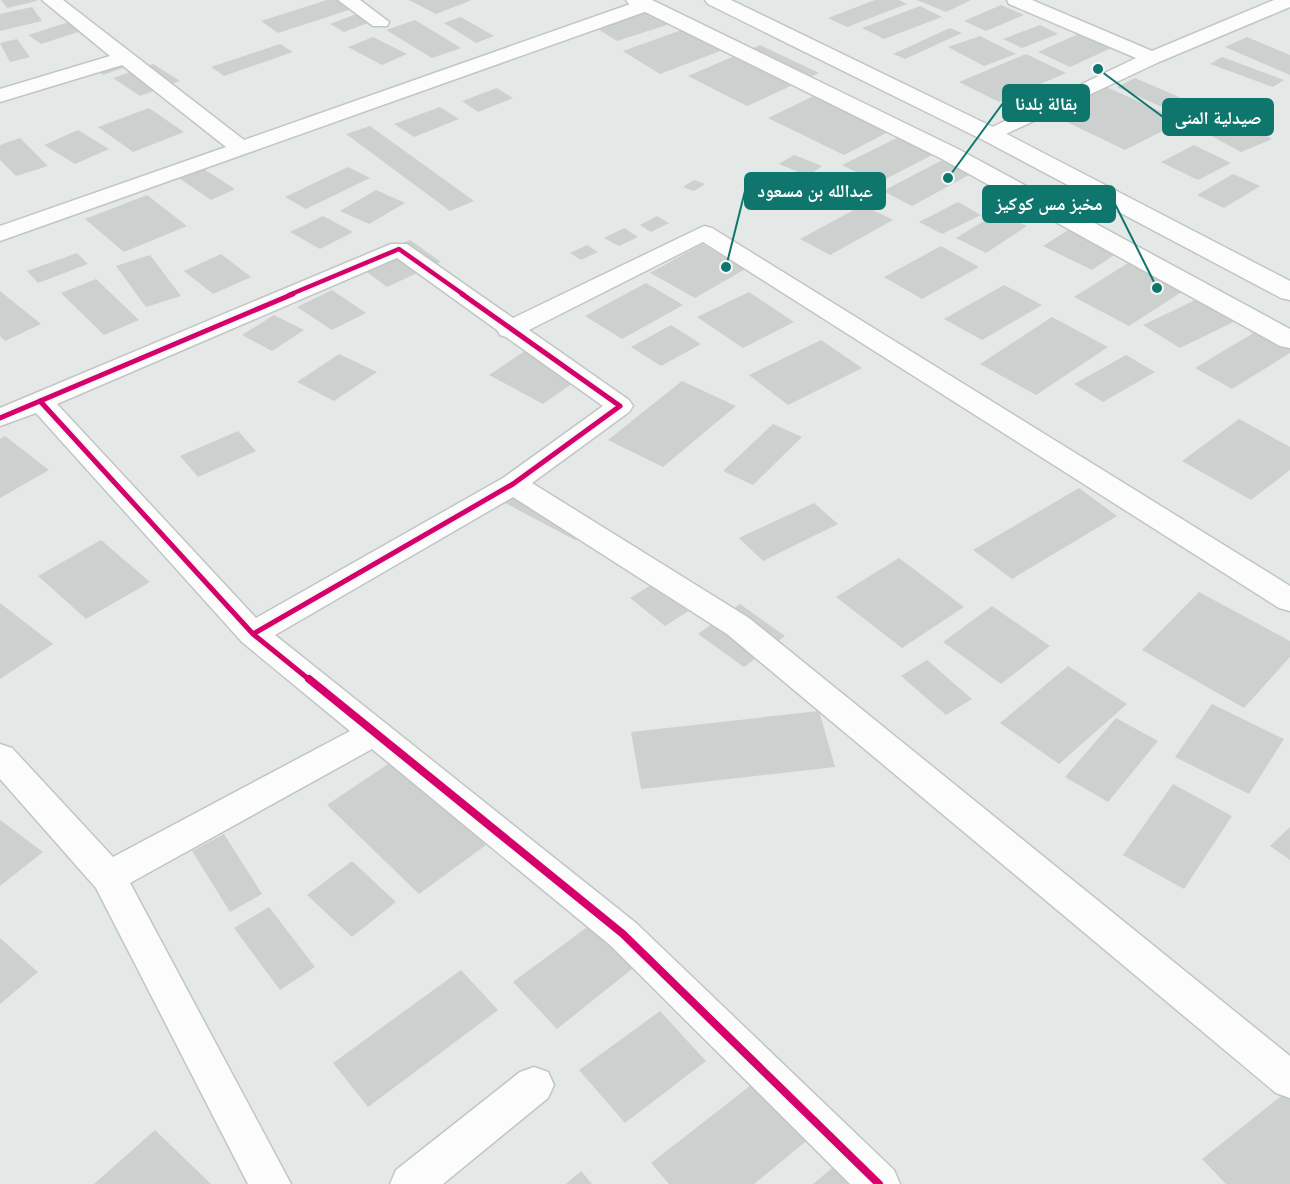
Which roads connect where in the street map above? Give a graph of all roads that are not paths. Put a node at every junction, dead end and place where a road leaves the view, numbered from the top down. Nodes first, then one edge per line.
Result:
1 (51, 0) edge
2 (347, 0) edge
3 (715, 0) edge
4 (1016, 0) edge
5 (1290, 0) edge
6 (641, 2) edge
7 (380, 22) dead end
8 (126, 57) junction
9 (1152, 58) junction
10 (0, 96) edge
11 (991, 135) junction
12 (241, 147) junction
13 (950, 154) junction
14 (0, 234) edge
15 (1290, 292) edge
16 (509, 330) junction
17 (1290, 340) edge
18 (40, 402) junction
19 (0, 418) edge
20 (513, 484) junction
21 (1290, 600) edge
22 (253, 634) junction
23 (374, 733) junction
24 (0, 757) edge
25 (109, 877) junction
26 (1290, 1080) edge
27 (534, 1085) dead end
28 (270, 1184) edge
29 (411, 1184) edge
30 (879, 1184) edge

1 - 8 street
2 - 7 street
3 - 11 street
4 - 9 street
5 - 9 street
6 - 12 street
6 - 13 street
8 - 10 street
8 - 12 street
9 - 11 street
11 - 13 street
11 - 15 street
12 - 14 street
13 - 17 street
16 - 18 street
16 - 20 street
16 - 21 street
18 - 19 street
18 - 22 street
20 - 22 street
20 - 26 street
22 - 23 street
23 - 25 street
23 - 30 street
24 - 25 street
25 - 28 street
27 - 29 street

